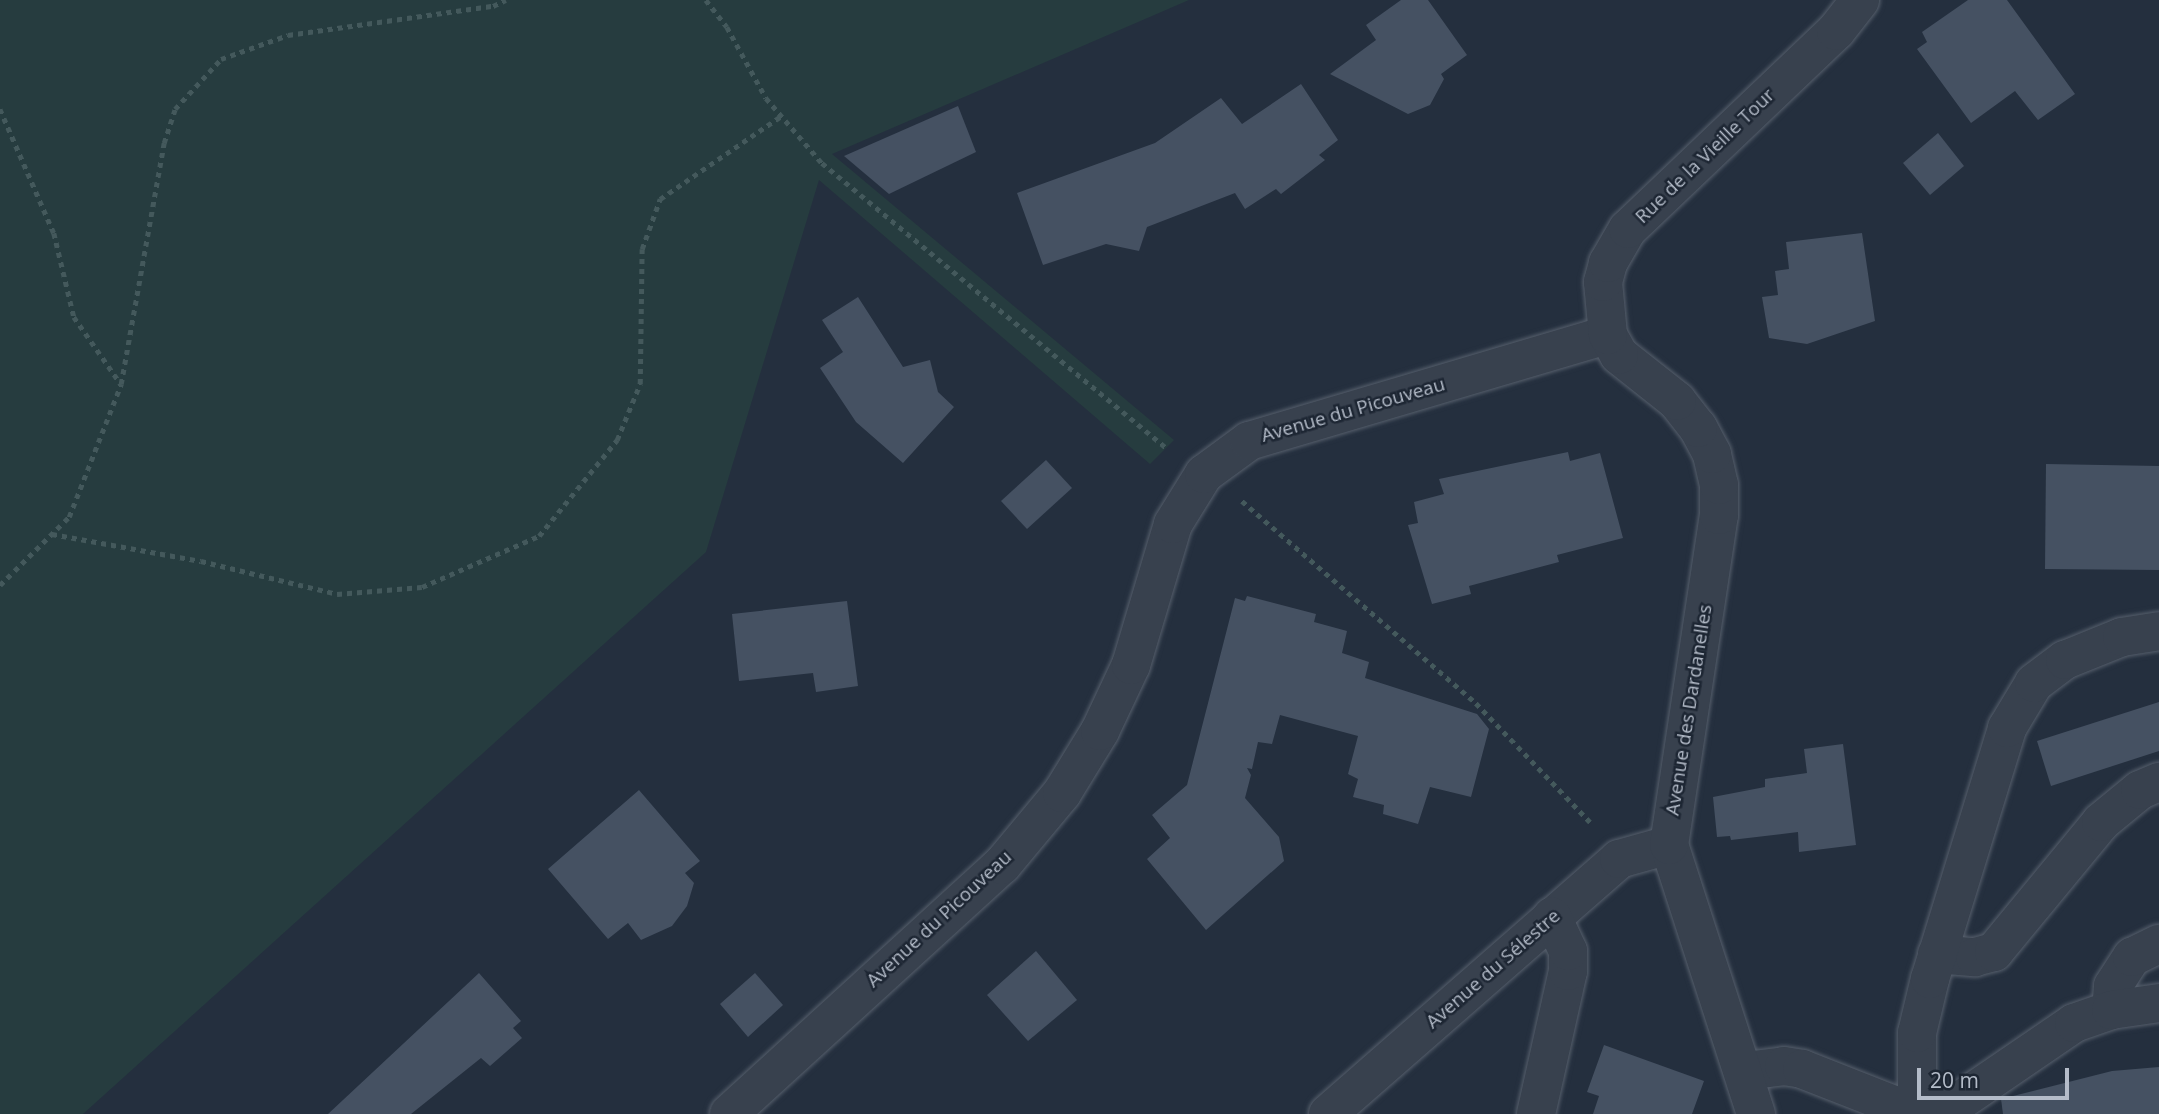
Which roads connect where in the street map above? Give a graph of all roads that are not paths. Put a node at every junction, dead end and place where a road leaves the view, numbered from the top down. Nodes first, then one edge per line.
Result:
1 (1860, 0) edge
2 (1608, 335) junction
3 (2159, 632) edge
4 (2159, 782) edge
5 (1669, 845) junction
6 (1552, 916) junction
7 (2159, 944) edge
8 (1937, 954) junction
9 (2159, 1003) edge
10 (2111, 1010) junction
11 (1745, 1072) junction
12 (729, 1114) edge
13 (1328, 1114) edge
14 (1536, 1114) edge
15 (1756, 1114) edge
16 (1917, 1114) edge

1 - 2 street, Rue de la Vieille Tour
2 - 5 street, Avenue des Dardanelles
2 - 12 street, Avenue du Picouveau
3 - 8 street
4 - 8 street
5 - 6 street, Avenue du Sélestre
5 - 11 street, Avenue des Dardanelles
6 - 13 street, Avenue du Sélestre
6 - 14 street
7 - 10 street
8 - 16 street
9 - 10 street
10 - 16 street
11 - 15 street, Avenue des Dardanelles
11 - 16 street

